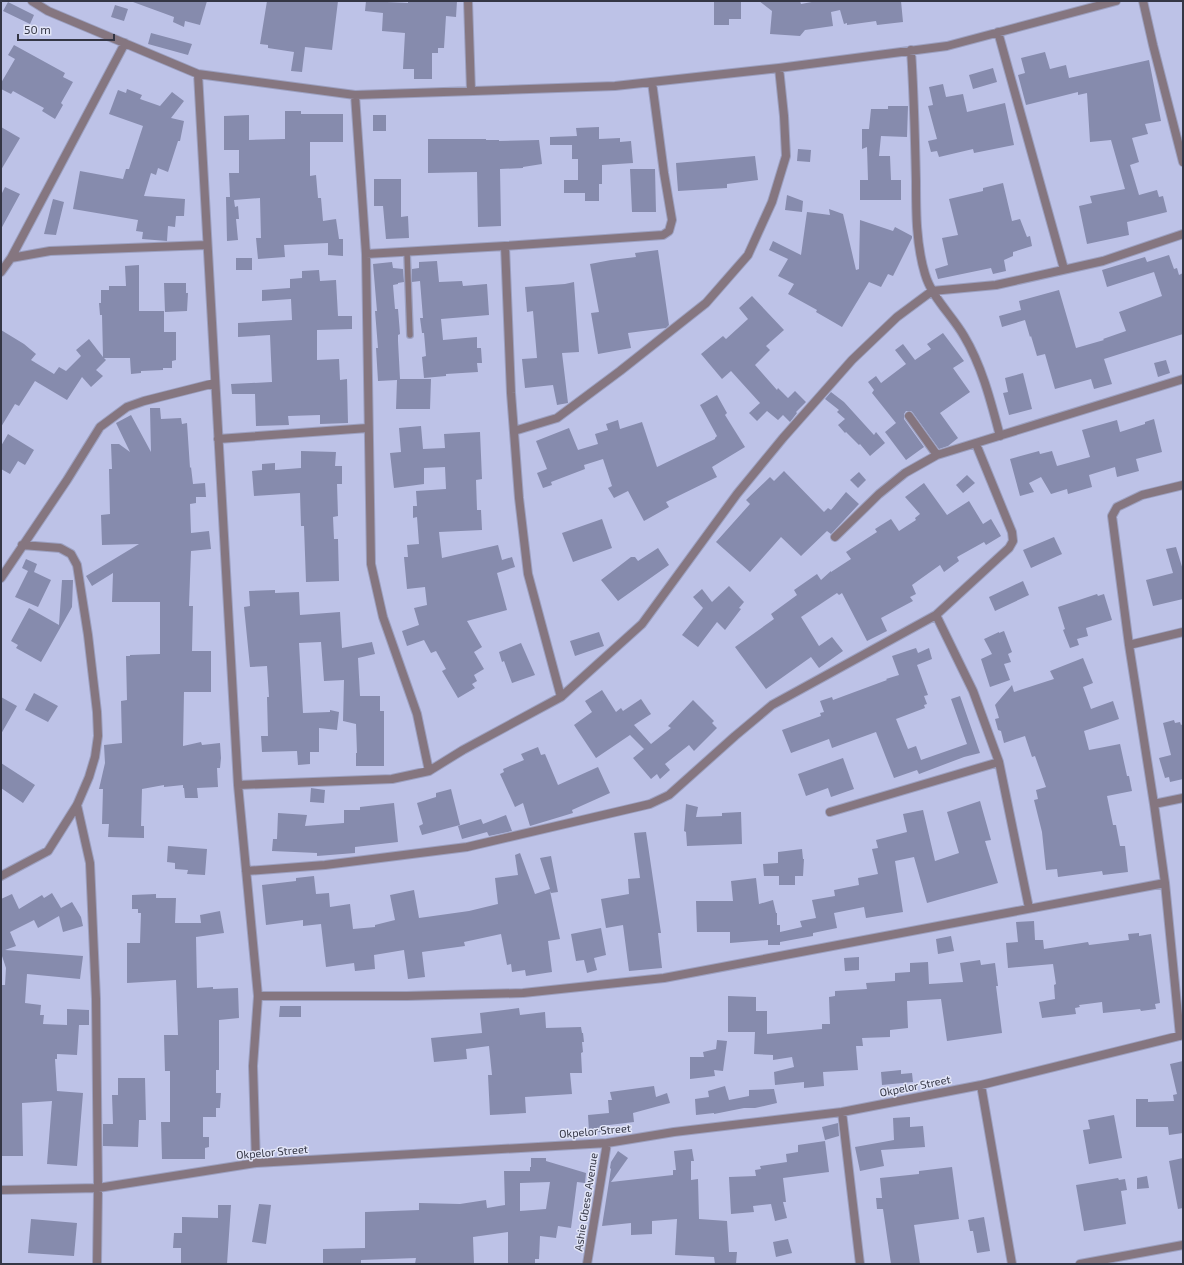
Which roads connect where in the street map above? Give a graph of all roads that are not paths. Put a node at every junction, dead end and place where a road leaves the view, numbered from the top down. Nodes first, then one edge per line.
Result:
1 (32, 1) edge
2 (468, 1) edge
3 (1116, 1) edge
4 (1143, 1) edge
5 (998, 32) junction
6 (125, 43) junction
7 (912, 50) junction
8 (779, 68) junction
9 (198, 74) junction
10 (652, 82) junction
11 (471, 91) junction
12 (355, 95) junction
13 (1183, 162) edge
14 (1183, 234) edge
15 (207, 245) junction
16 (505, 246) junction
17 (407, 252) junction
18 (366, 254) junction
19 (11, 258) junction
20 (1064, 269) junction
21 (1, 272) edge
22 (932, 291) junction
23 (410, 335) dead end
24 (1183, 379) edge
25 (215, 383) junction
26 (909, 416) dead end
27 (368, 428) junction
28 (514, 431) junction
29 (1000, 436) junction
30 (218, 439) junction
31 (976, 444) junction
32 (937, 455) junction
33 (1183, 485) edge
34 (835, 537) dead end
35 (22, 545) junction
36 (1, 578) edge
37 (936, 615) junction
38 (1183, 632) edge
39 (1129, 645) junction
40 (561, 697) junction
41 (999, 762) junction
42 (429, 771) junction
43 (238, 785) junction
44 (1183, 798) edge
45 (1154, 804) junction
46 (77, 805) junction
47 (830, 812) dead end
48 (246, 871) junction
49 (1, 876) edge
50 (1165, 883) junction
51 (1029, 908) junction
52 (258, 996) junction
53 (1182, 1035) edge
54 (980, 1085) junction
55 (842, 1112) junction
56 (607, 1143) junction
57 (256, 1163) junction
58 (98, 1188) junction
59 (1, 1190) edge
60 (1183, 1245) edge
61 (97, 1264) edge
62 (587, 1264) edge
63 (860, 1264) edge
64 (1012, 1264) edge
65 (1080, 1264) edge

1 - 6 street
2 - 11 street
3 - 5 street
4 - 13 street
5 - 7 street
5 - 20 street
6 - 9 street
6 - 19 street
7 - 8 street
7 - 22 street
8 - 10 street
8 - 28 street
9 - 12 street
9 - 15 street
10 - 11 street
10 - 16 street
11 - 12 street
12 - 18 street
14 - 20 street
15 - 19 street
15 - 25 street
16 - 17 street
16 - 28 street
17 - 18 street
17 - 23 lane
18 - 27 street
19 - 21 street
20 - 22 street
22 - 29 street
22 - 40 street
24 - 29 street
25 - 30 street
25 - 35 street
26 - 32 street
27 - 30 street
27 - 42 street
28 - 40 street
29 - 31 street
30 - 43 street
31 - 32 street
31 - 37 street
32 - 34 street
33 - 39 street
35 - 36 street
35 - 46 street
37 - 41 street
37 - 48 street
38 - 39 street
39 - 45 street
40 - 42 street
41 - 47 street
41 - 51 street
42 - 43 street
43 - 48 street
44 - 45 street
45 - 50 street
46 - 49 street
46 - 58 street
48 - 52 street
50 - 51 street
50 - 53 street
51 - 52 street
52 - 57 street
53 - 54 street, Okpelor Street
54 - 55 street, Okpelor Street
54 - 64 street
55 - 56 street, Okpelor Street
55 - 63 street
56 - 57 street, Okpelor Street
56 - 62 street, Ashie Gbese Avenue
57 - 58 street, Okpelor Street
58 - 59 street, Okpelor Street
58 - 61 street
60 - 65 street

